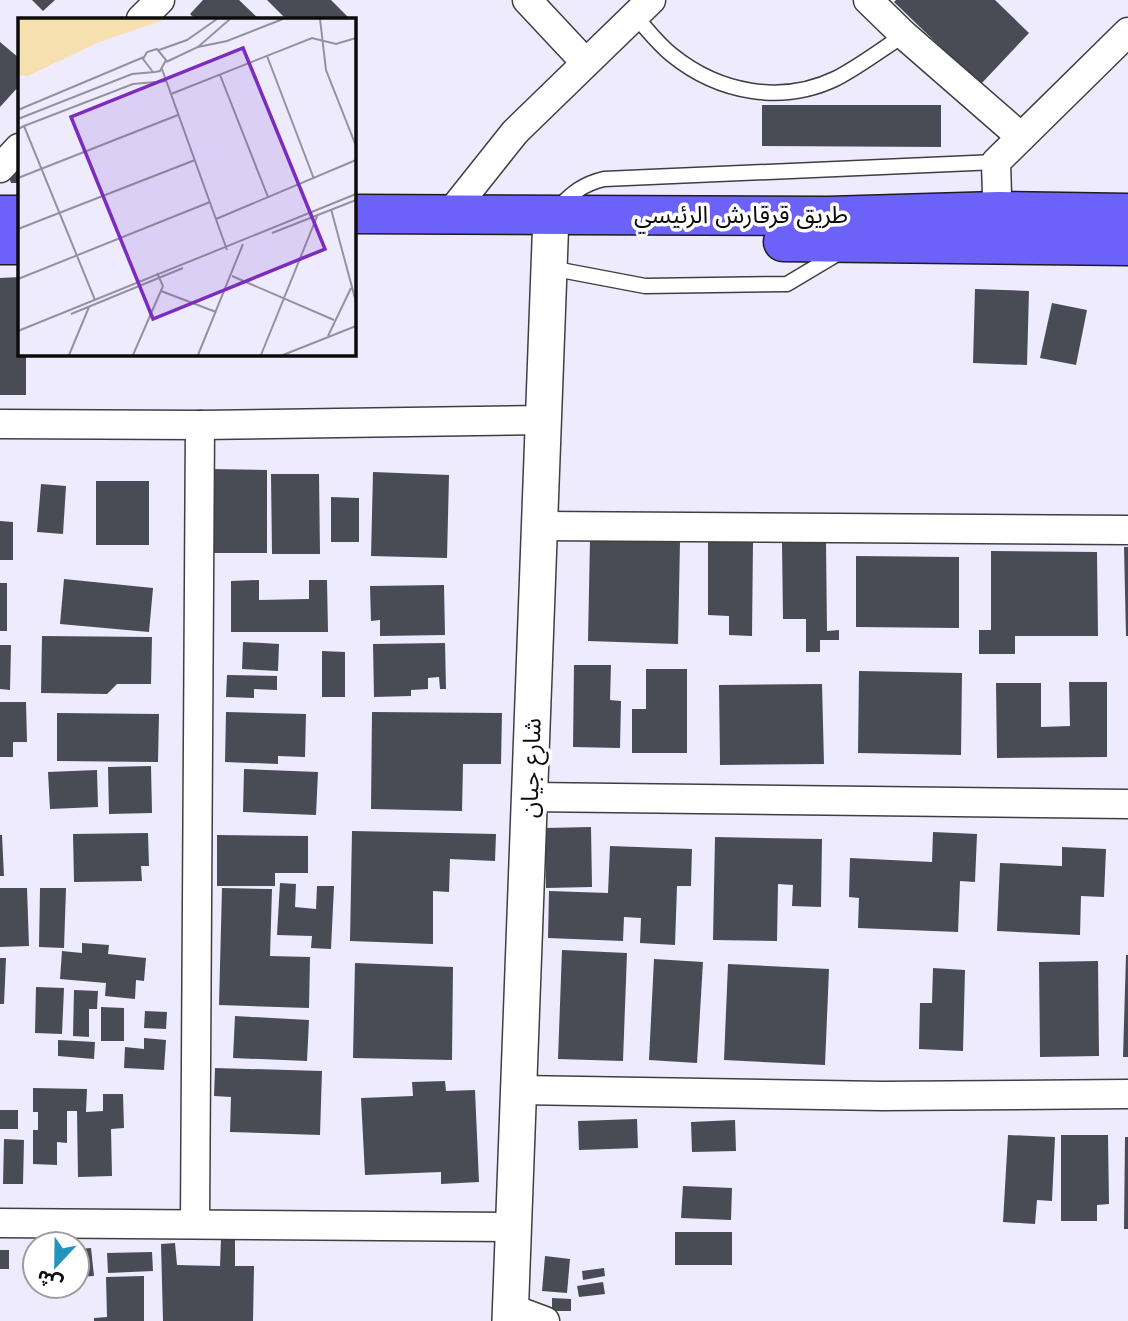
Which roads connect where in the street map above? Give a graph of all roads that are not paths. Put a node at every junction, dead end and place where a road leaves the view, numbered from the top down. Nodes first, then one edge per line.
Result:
1 (160, 0) edge
2 (527, 0) edge
3 (869, 0) edge
4 (643, 8) edge
5 (142, 18) edge
6 (1128, 32) edge
7 (904, 35) junction
8 (585, 62) junction
9 (1021, 137) junction
10 (18, 149) edge
11 (996, 162) junction
12 (0, 168) edge
13 (1128, 212) edge
14 (0, 215) edge
15 (18, 215) edge
16 (355, 215) edge
17 (449, 215) junction
18 (998, 228) junction
19 (355, 241) edge
20 (550, 241) junction
21 (0, 245) edge
22 (18, 245) edge
23 (1128, 246) edge
24 (544, 420) junction
25 (0, 424) edge
26 (200, 425) junction
27 (540, 526) junction
28 (1128, 530) edge
29 (530, 797) junction
30 (1128, 804) edge
31 (519, 1090) junction
32 (1128, 1094) edge
33 (0, 1223) edge
34 (195, 1223) junction
35 (514, 1227) junction
36 (510, 1315) edge
37 (545, 1321) edge

1 - 5 street
2 - 8 street
3 - 7 street
4 - 7 lane
4 - 8 street
6 - 9 street
7 - 9 street
8 - 17 street
9 - 11 street
10 - 12 street
11 - 18 street
11 - 20 lane
13 - 18 main road, طريق قرقارش الرئيسي
14 - 15 main road
16 - 17 main road, طريق قرقارش الرئيسي
17 - 20 main road, طريق قرقارش الرئيسي
18 - 20 main road, طريق قرقارش الرئيسي
18 - 20 main road, طريق قرقارش الرئيسي
18 - 23 main road, طريق قرقارش الرئيسي
19 - 20 main road, طريق قرقارش الرئيسي
20 - 24 street, شارع جيان
21 - 22 main road
24 - 26 street
24 - 27 street, شارع جيان
25 - 26 street
26 - 34 street
27 - 28 street
27 - 29 street, شارع جيان
29 - 30 street
29 - 31 street, شارع جيان
31 - 32 street
31 - 35 street, شارع جيان
33 - 34 street
34 - 35 street
35 - 36 street, شارع جيان
36 - 37 street

